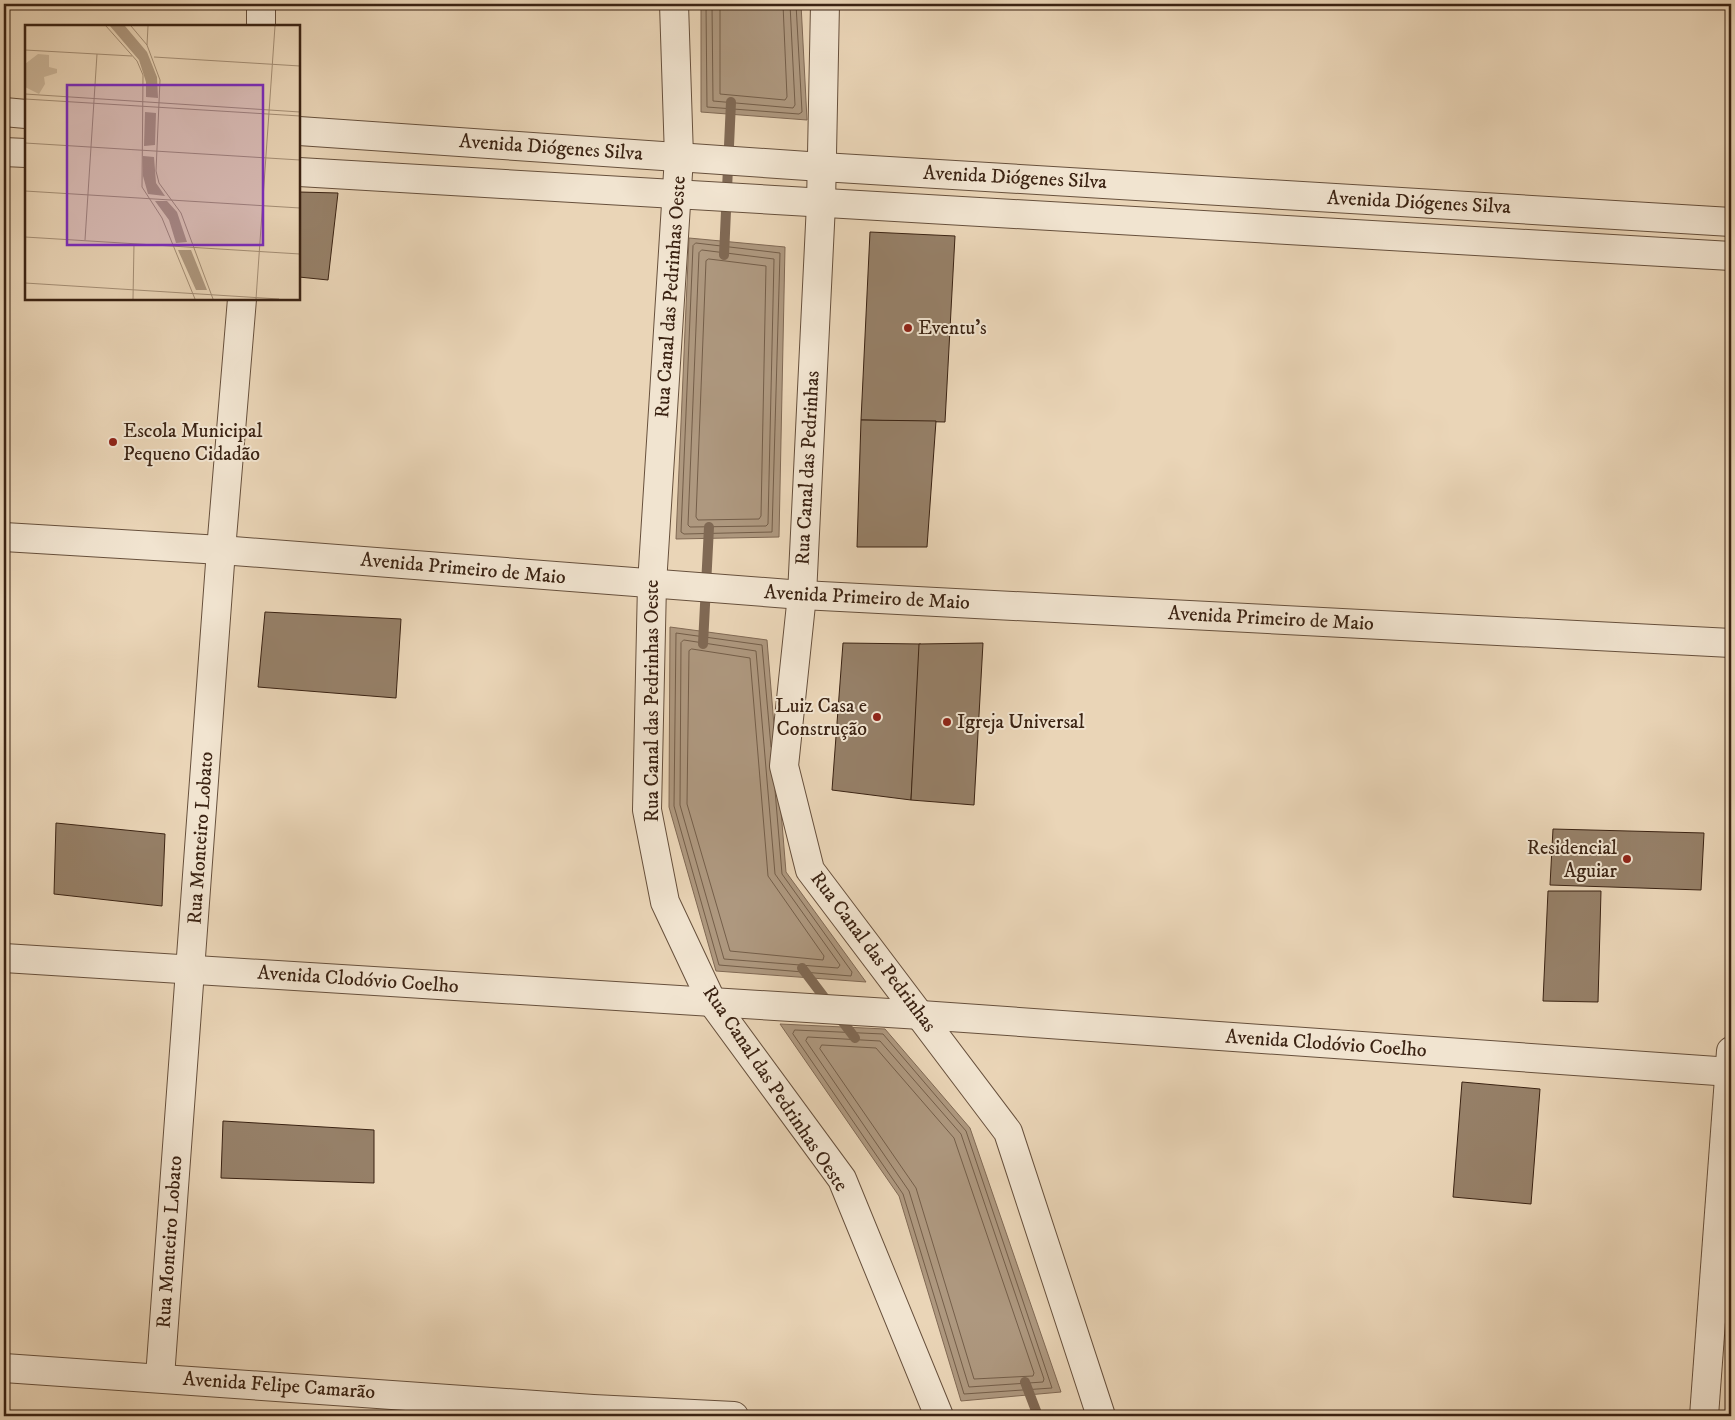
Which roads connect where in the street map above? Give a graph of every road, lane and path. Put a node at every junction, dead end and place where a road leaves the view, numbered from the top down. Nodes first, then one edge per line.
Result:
1 (261, 4) edge
2 (674, 4) edge
3 (824, 4) edge
4 (261, 25) edge
5 (4, 112) edge
6 (25, 114) edge
7 (300, 131) edge
8 (4, 152) edge
9 (25, 153) edge
10 (679, 157) junction
11 (822, 167) junction
12 (300, 172) edge
13 (677, 195) junction
14 (820, 204) junction
15 (1731, 222) edge
16 (1731, 256) edge
17 (242, 300) edge
18 (4, 537) edge
19 (221, 550) junction
20 (652, 584) junction
21 (802, 595) junction
22 (1731, 643) edge
23 (4, 958) edge
24 (191, 969) junction
25 (724, 1003) junction
26 (921, 1015) junction
27 (1731, 1065) edge
28 (4, 1368) edge
29 (160, 1377) junction
30 (593, 1413) edge
31 (734, 1416) edge
32 (940, 1416) edge
33 (1101, 1416) edge
34 (1704, 1416) edge

1 - 4 street
2 - 10 street, Rua Canal das Pedrinhas Oeste
3 - 11 street, Rua Canal das Pedrinhas
5 - 6 street
7 - 10 street, Avenida Diógenes Silva
8 - 9 street
10 - 11 street, Avenida Diógenes Silva
10 - 13 street, Rua Canal das Pedrinhas Oeste
11 - 14 street, Rua Canal das Pedrinhas
11 - 15 street, Avenida Diógenes Silva
12 - 13 street, Avenida Diógenes Silva
13 - 14 street, Avenida Diógenes Silva
13 - 20 street, Rua Canal das Pedrinhas Oeste
14 - 16 street, Avenida Diógenes Silva
14 - 21 street, Rua Canal das Pedrinhas
17 - 19 street, Rua Monteiro Lobato
18 - 19 street, Avenida Primeiro de Maio
19 - 20 street, Avenida Primeiro de Maio
19 - 24 street, Rua Monteiro Lobato
20 - 21 street, Avenida Primeiro de Maio
20 - 25 street, Rua Canal das Pedrinhas Oeste
21 - 22 street, Avenida Primeiro de Maio
21 - 26 street, Rua Canal das Pedrinhas
23 - 24 street, Avenida Clodóvio Coelho
24 - 25 street, Avenida Clodóvio Coelho
24 - 29 street, Rua Monteiro Lobato
25 - 26 street, Avenida Clodóvio Coelho
25 - 32 street, Rua Canal das Pedrinhas Oeste
26 - 27 street, Avenida Clodóvio Coelho
26 - 33 street, Rua Canal das Pedrinhas
27 - 34 street
28 - 29 street, Avenida Felipe Camarão
29 - 30 street, Avenida Felipe Camarão
30 - 31 street, Avenida Felipe Camarão

